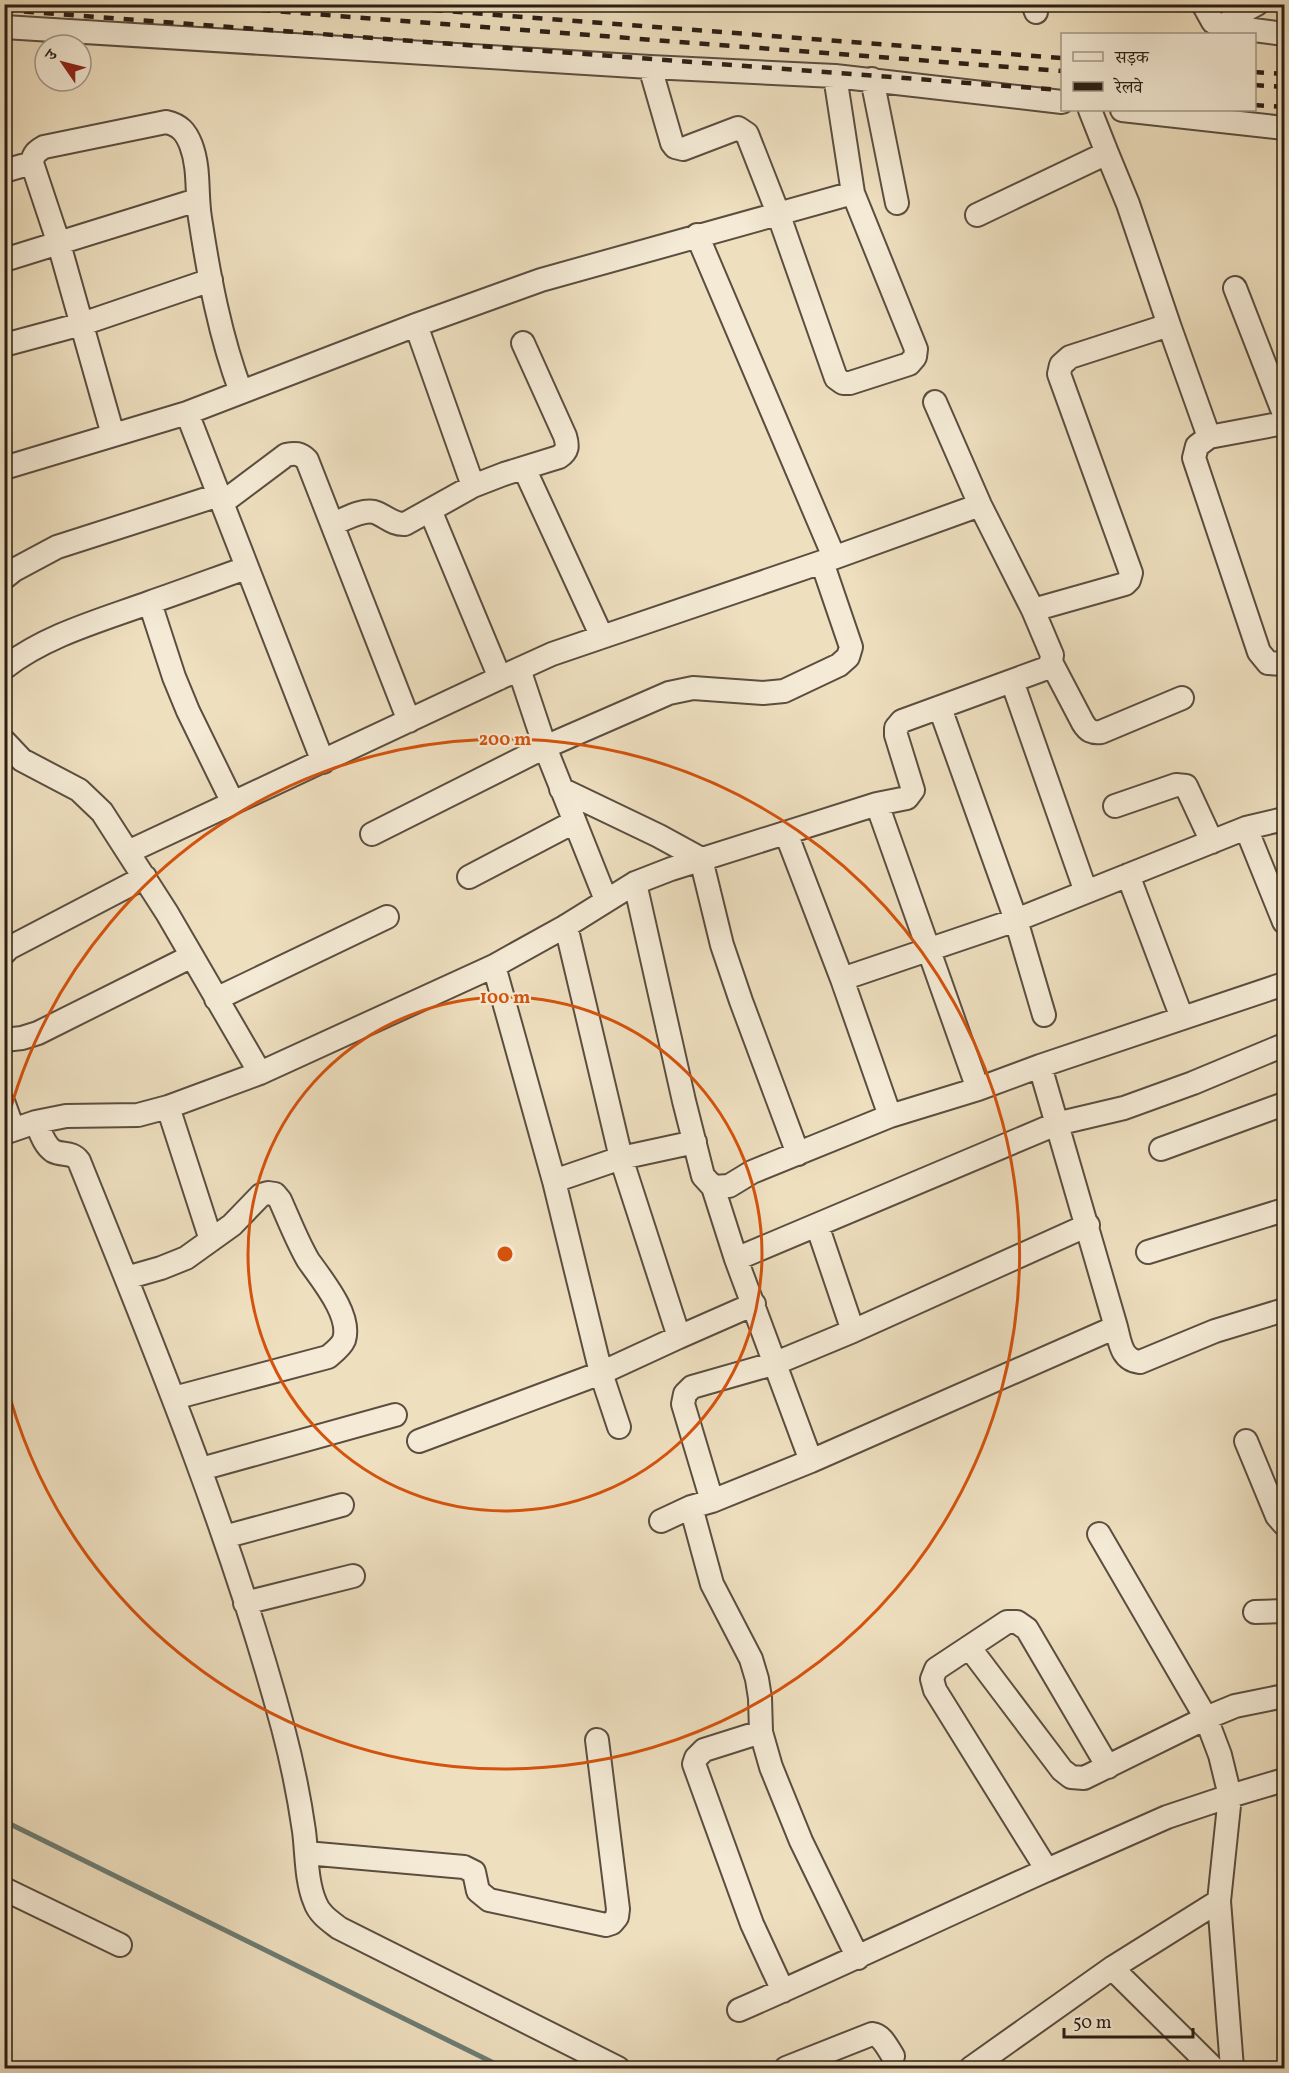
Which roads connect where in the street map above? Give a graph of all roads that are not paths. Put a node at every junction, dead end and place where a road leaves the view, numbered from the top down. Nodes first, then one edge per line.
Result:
1 (1203, 4) edge
2 (1257, 4) edge
3 (1223, 26) junction
4 (4, 27) edge
5 (31, 30) junction
6 (1284, 34) edge
7 (4, 44) edge
8 (650, 68) junction
9 (835, 76) junction
10 (872, 79) junction
11 (1061, 102) edge
12 (1090, 111) edge
13 (1131, 111) edge
14 (1284, 128) edge
15 (1107, 153) junction
16 (32, 163) junction
17 (4, 171) edge
18 (854, 193) junction
19 (197, 200) junction
20 (897, 202) dead end
21 (778, 213) junction
22 (976, 215) dead end
23 (697, 236) junction
24 (59, 244) junction
25 (4, 260) edge
26 (212, 280) junction
27 (1235, 288) dead end
28 (81, 324) junction
29 (416, 325) junction
30 (1169, 326) junction
31 (523, 343) dead end
32 (4, 345) edge
33 (241, 392) junction
34 (935, 402) dead end
35 (187, 413) junction
36 (1284, 414) edge
37 (1284, 423) edge
38 (113, 435) junction
39 (1209, 437) junction
40 (4, 468) edge
41 (524, 468) junction
42 (473, 486) junction
43 (220, 499) junction
44 (980, 505) junction
45 (430, 510) junction
46 (332, 524) junction
47 (828, 559) junction
48 (246, 568) junction
49 (4, 578) edge
50 (150, 603) junction
51 (1033, 610) junction
52 (602, 637) junction
53 (1051, 662) junction
54 (1284, 664) edge
55 (4, 668) edge
56 (509, 674) junction
57 (1012, 681) junction
58 (1182, 698) dead end
59 (940, 708) junction
60 (409, 721) junction
61 (4, 741) edge
62 (545, 747) junction
63 (323, 762) junction
64 (561, 789) junction
65 (233, 803) junction
66 (877, 804) junction
67 (1115, 806) dead end
68 (1284, 819) edge
69 (574, 822) junction
70 (1246, 828) junction
71 (786, 833) junction
72 (372, 834) dead end
73 (1212, 842) junction
74 (128, 852) junction
75 (701, 859) junction
76 (1128, 875) junction
77 (145, 877) junction
78 (469, 877) dead end
79 (635, 883) junction
80 (1086, 892) junction
81 (606, 900) junction
82 (387, 917) dead end
83 (1016, 920) junction
84 (1284, 922) edge
85 (566, 926) junction
86 (928, 950) junction
87 (4, 953) edge
88 (192, 956) junction
89 (494, 966) junction
90 (842, 980) junction
91 (1284, 984) edge
92 (216, 999) junction
93 (1044, 1015) dead end
94 (1182, 1018) junction
95 (4, 1041) edge
96 (1284, 1045) edge
97 (1040, 1066) junction
98 (260, 1073) junction
99 (978, 1089) junction
100 (4, 1104) edge
101 (1284, 1104) edge
102 (168, 1107) junction
103 (890, 1116) junction
104 (36, 1122) junction
105 (1056, 1124) junction
106 (9, 1131) edge
107 (695, 1142) junction
108 (1161, 1149) dead end
109 (798, 1154) junction
110 (621, 1158) junction
111 (554, 1181) junction
112 (712, 1187) junction
113 (1284, 1210) edge
114 (817, 1225) junction
115 (1088, 1225) junction
116 (211, 1240) junction
117 (1148, 1252) dead end
118 (736, 1259) junction
119 (126, 1278) junction
120 (754, 1304) junction
121 (1284, 1311) edge
122 (1116, 1327) junction
123 (853, 1331) junction
124 (679, 1337) junction
125 (776, 1363) junction
126 (601, 1373) junction
127 (174, 1398) junction
128 (395, 1415) dead end
129 (619, 1427) dead end
130 (1246, 1441) dead end
131 (419, 1442) dead end
132 (811, 1461) junction
133 (201, 1469) junction
134 (342, 1504) dead end
135 (702, 1504) junction
136 (661, 1521) dead end
137 (1284, 1524) edge
138 (1099, 1534) dead end
139 (224, 1537) junction
140 (353, 1576) dead end
141 (245, 1603) junction
142 (1284, 1611) edge
143 (1255, 1612) dead end
144 (969, 1647) junction
145 (1284, 1696) edge
146 (1206, 1718) junction
147 (761, 1732) junction
148 (597, 1740) dead end
149 (1108, 1767) junction
150 (1284, 1780) edge
151 (1230, 1796) junction
152 (306, 1853) junction
153 (1047, 1870) junction
154 (4, 1888) edge
155 (1219, 1901) junction
156 (120, 1945) dead end
157 (858, 1958) junction
158 (1112, 1968) junction
159 (783, 1991) junction
160 (739, 2010) dead end
161 (892, 2056) dead end
162 (618, 2068) edge
163 (786, 2068) edge
164 (971, 2068) edge
165 (1213, 2068) edge
166 (1232, 2068) edge

1 - 3 street
2 - 3 street
3 - 6 street
4 - 5 street
5 - 7 street
5 - 8 street
8 - 9 street
8 - 21 street
9 - 10 street
9 - 18 street
10 - 11 street
10 - 20 street
12 - 15 street
13 - 14 street
15 - 22 street
15 - 30 street
16 - 17 street
16 - 19 street
16 - 24 street
18 - 21 street
18 - 21 street
19 - 24 street
19 - 26 street
21 - 23 street
23 - 29 street
23 - 47 street
24 - 25 street
24 - 28 street
26 - 28 street
26 - 33 street
27 - 36 street
28 - 32 street
28 - 38 street
29 - 33 street
29 - 42 street
30 - 39 street
30 - 51 street
31 - 41 street
33 - 35 street
34 - 44 street
35 - 38 street
35 - 43 street
37 - 39 street
38 - 40 street
39 - 54 street
41 - 42 street
41 - 52 street
42 - 45 street
43 - 46 street
43 - 48 street
43 - 49 street
44 - 47 street
44 - 51 street
45 - 46 street
45 - 56 street
46 - 60 street
47 - 52 street
47 - 62 street
48 - 50 street
48 - 63 street
50 - 55 street
50 - 65 street
51 - 53 street
52 - 56 street
53 - 57 street
53 - 58 street
56 - 60 street
56 - 62 street
57 - 59 street
57 - 80 street
59 - 66 street
59 - 83 street
60 - 63 street
61 - 74 street
62 - 64 street
62 - 72 street
63 - 65 street
64 - 69 street
64 - 75 street
65 - 74 street
66 - 71 street
66 - 86 street
67 - 73 street
68 - 70 street
69 - 78 street
69 - 81 street
70 - 73 street
70 - 84 street
71 - 75 street
71 - 90 street
73 - 76 street
74 - 77 street
75 - 79 street
75 - 109 street
76 - 80 street
76 - 94 street
77 - 87 street
77 - 88 street
79 - 81 street
79 - 107 street
80 - 83 street
81 - 85 street
82 - 92 street
83 - 86 street
83 - 93 street
85 - 89 street
85 - 110 street
86 - 90 street
86 - 99 street
88 - 92 street
88 - 95 street
89 - 98 street
89 - 111 street
90 - 103 street
91 - 94 street
92 - 98 street
94 - 97 street
96 - 105 street
97 - 99 street
97 - 105 street
98 - 102 street
99 - 103 street
100 - 106 street
101 - 108 street
102 - 104 street
102 - 116 street
103 - 109 street
104 - 106 street
104 - 119 street
105 - 114 street
105 - 115 street
107 - 110 street
107 - 112 street
109 - 112 street
110 - 111 street
110 - 124 street
111 - 126 street
112 - 118 street
113 - 117 street
114 - 118 street
114 - 123 street
115 - 122 street
115 - 123 street
116 - 119 street
116 - 127 street
118 - 120 street
119 - 127 street
120 - 124 street
120 - 125 street
121 - 122 street
122 - 132 street
123 - 125 street
124 - 126 street
125 - 132 street
125 - 135 street
126 - 129 street
126 - 131 street
127 - 133 street
128 - 133 street
130 - 137 street
132 - 135 street
133 - 139 street
134 - 139 street
135 - 136 street
135 - 147 street
138 - 146 street
139 - 141 street
140 - 141 street
141 - 152 street
142 - 143 street
144 - 149 street
144 - 149 street
144 - 153 street
145 - 146 street
146 - 149 street
146 - 151 street
147 - 157 street
147 - 159 street
148 - 152 street
150 - 151 street
151 - 153 street
151 - 155 street
152 - 162 street
153 - 157 street
154 - 156 street
155 - 158 street
155 - 166 street
157 - 159 street
158 - 164 street
158 - 165 street
159 - 160 street
161 - 163 street

